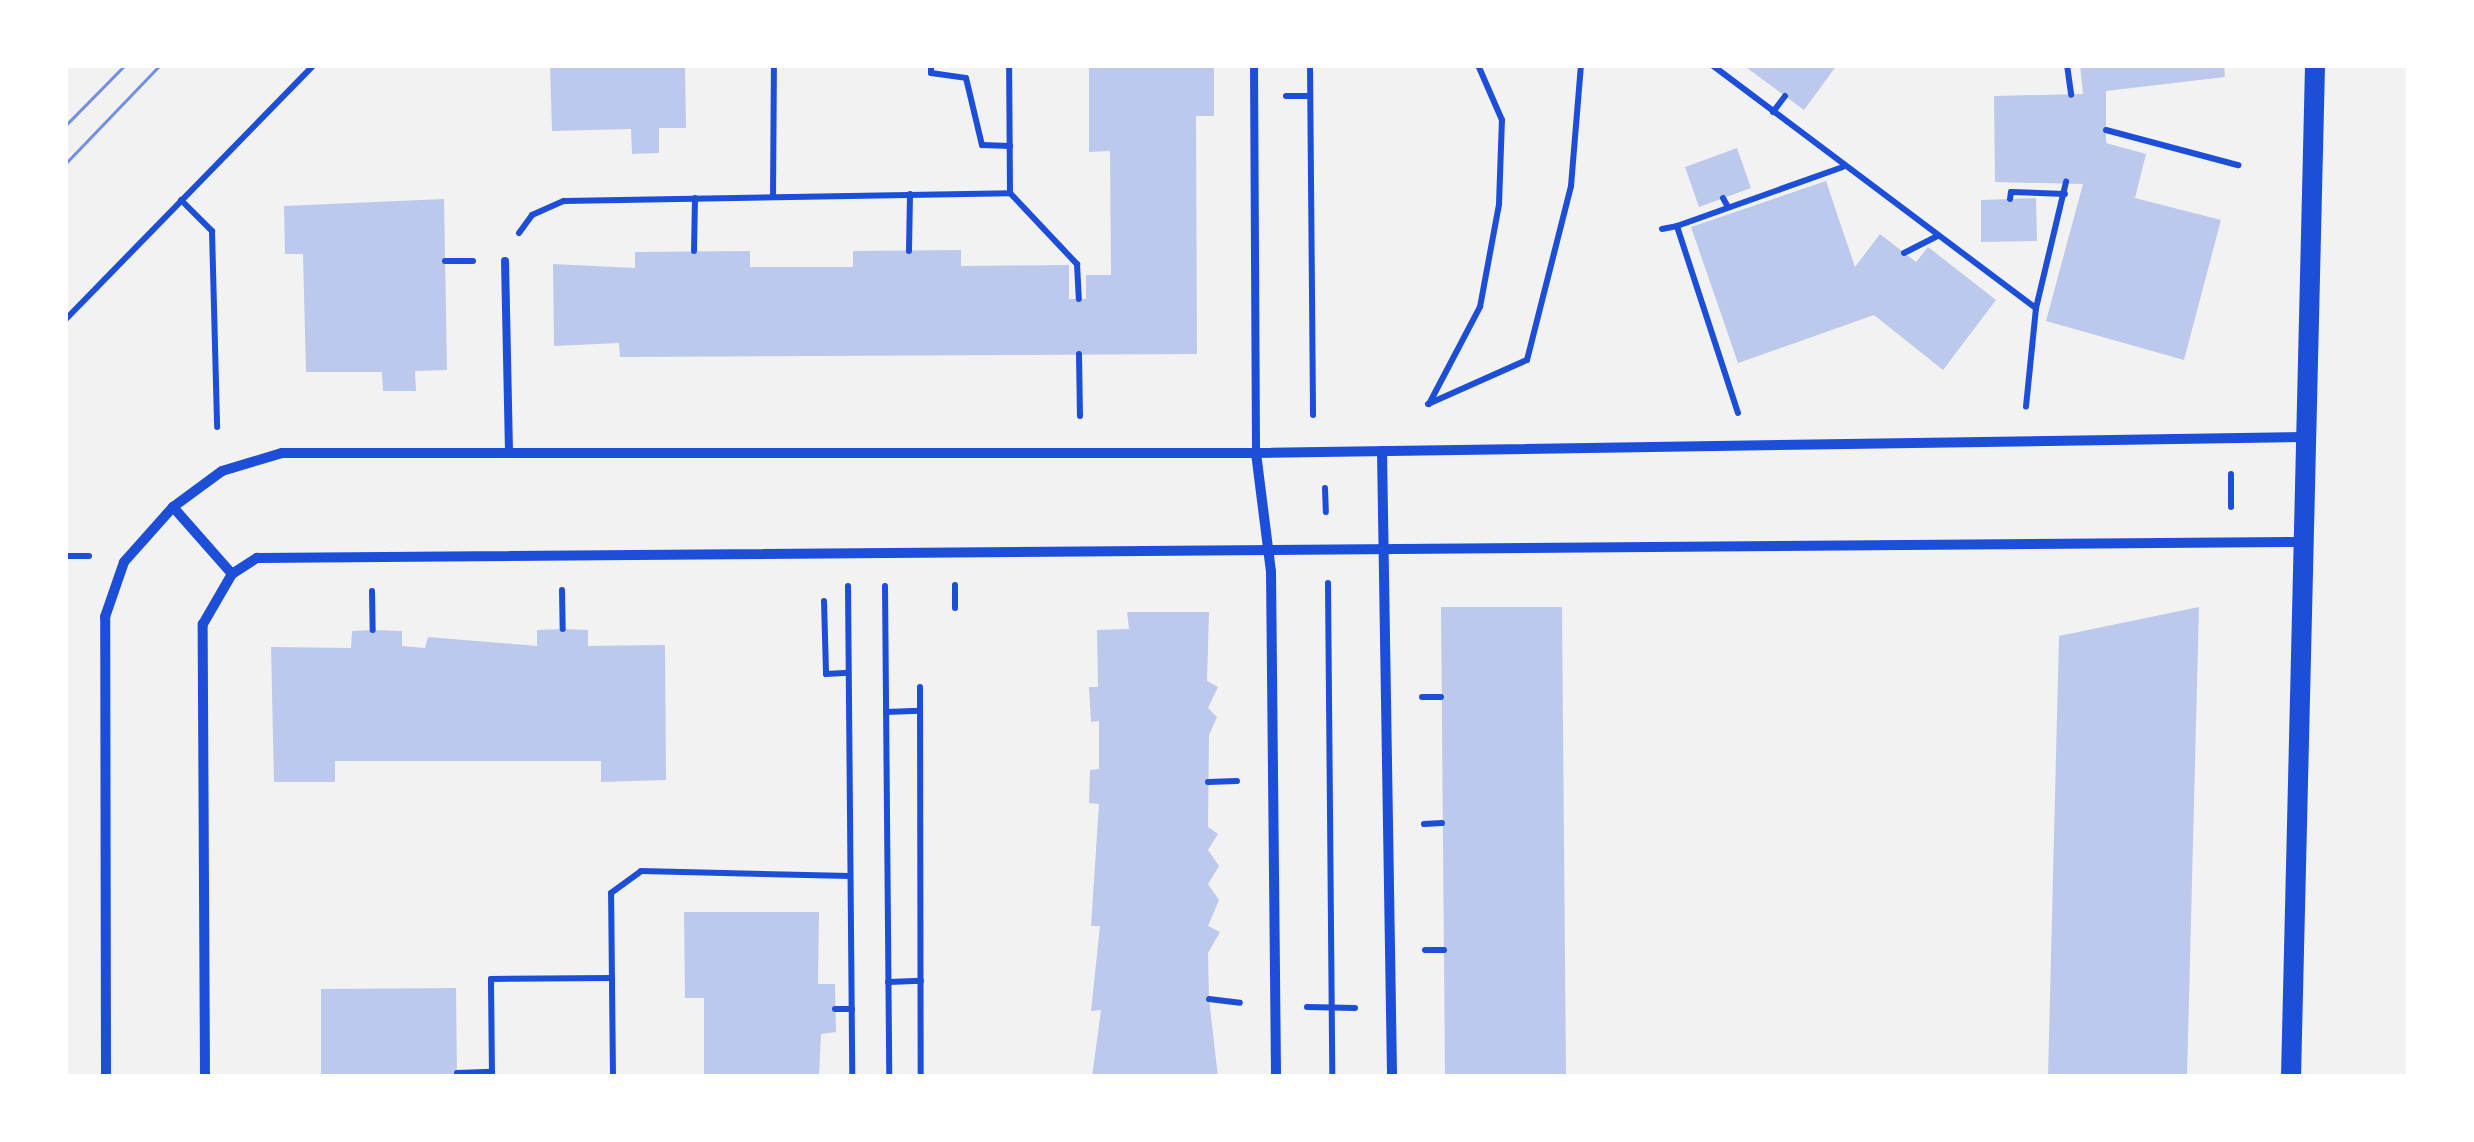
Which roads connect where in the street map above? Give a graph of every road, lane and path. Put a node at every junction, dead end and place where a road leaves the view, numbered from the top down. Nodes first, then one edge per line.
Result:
1 (314, 65) edge
2 (774, 65) edge
3 (931, 65) edge
4 (1009, 65) edge
5 (1254, 65) edge
6 (1310, 65) edge
7 (1478, 65) edge
8 (1581, 65) edge
9 (1712, 65) edge
10 (2066, 65) edge
11 (2315, 65) edge
12 (2072, 95) dead end
13 (1785, 96) dead end
14 (1772, 112) junction
15 (2106, 130) dead end
16 (1010, 146) junction
17 (2238, 165) dead end
18 (1843, 167) junction
19 (2066, 182) dead end
20 (1010, 193) junction
21 (910, 194) junction
22 (2065, 194) junction
23 (774, 197) junction
24 (694, 198) junction
25 (1723, 198) dead end
26 (2010, 199) dead end
27 (181, 200) junction
28 (1728, 207) junction
29 (1678, 226) junction
30 (1662, 228) dead end
31 (1937, 236) junction
32 (694, 251) dead end
33 (909, 251) dead end
34 (1904, 253) dead end
35 (505, 261) joint
36 (1079, 299) dead end
37 (2036, 308) junction
38 (65, 320) edge
39 (1079, 354) dead end
40 (1428, 404) junction
41 (2026, 412) dead end
42 (1738, 414) dead end
43 (1313, 416) dead end
44 (1429, 416) dead end
45 (1080, 417) dead end
46 (216, 427) dead end
47 (2232, 437) junction
48 (2308, 438) junction
49 (1382, 451) junction
50 (509, 452) junction
51 (1256, 453) junction
52 (1324, 476) dead end
53 (173, 508) junction
54 (1326, 512) dead end
55 (2230, 542) junction
56 (2306, 542) junction
57 (1270, 552) junction
58 (1386, 552) junction
59 (1328, 572) dead end
60 (232, 574) junction
61 (848, 575) dead end
62 (885, 575) dead end
63 (562, 577) dead end
64 (372, 579) dead end
65 (824, 601) dead end
66 (564, 629) dead end
67 (373, 630) dead end
68 (848, 673) junction
69 (920, 687) dead end
70 (920, 710) junction
71 (886, 712) junction
72 (850, 876) junction
73 (612, 978) junction
74 (888, 982) junction
75 (921, 982) junction
76 (835, 1009) dead end
77 (852, 1009) junction
78 (457, 1073) dead end
79 (492, 1074) edge
80 (106, 1077) edge
81 (205, 1077) edge
82 (613, 1077) edge
83 (852, 1077) edge
84 (889, 1077) edge
85 (921, 1077) edge
86 (1276, 1077) edge
87 (1332, 1077) edge
88 (1392, 1077) edge
89 (2291, 1077) edge

1 - 27 path
2 - 23 path
3 - 16 path
4 - 16 path
5 - 51 lane
6 - 43 path
7 - 40 path
8 - 40 path
9 - 14 path
10 - 12 path
11 - 48 main road
13 - 14 path
14 - 18 path
15 - 17 path
16 - 20 path
18 - 28 path
18 - 31 path
19 - 22 path
20 - 21 path
20 - 36 path
21 - 23 path
21 - 33 path
22 - 26 path
22 - 37 path
23 - 24 path
24 - 32 path
24 - 35 path
25 - 28 path
27 - 38 path
27 - 46 path
28 - 29 path
29 - 30 path
29 - 42 path
31 - 34 path
31 - 37 path
35 - 50 lane
37 - 41 path
39 - 45 path
40 - 44 path
47 - 48 street
47 - 49 street
47 - 55 path
48 - 56 main road
49 - 51 street
49 - 58 street
50 - 51 street
50 - 53 street
51 - 57 street
52 - 54 path
53 - 60 street
53 - 80 street
55 - 56 street
55 - 58 street
56 - 89 main road
57 - 58 street
57 - 60 street
57 - 86 street
58 - 88 street
59 - 87 path
60 - 81 street
61 - 68 path
62 - 71 path
63 - 66 path
64 - 67 path
65 - 68 path
68 - 72 path
69 - 70 path
70 - 71 path
70 - 75 path
71 - 74 path
72 - 73 path
72 - 77 path
73 - 79 path
73 - 82 path
74 - 75 path
74 - 84 path
75 - 85 path
76 - 77 path
77 - 83 path
78 - 79 path

